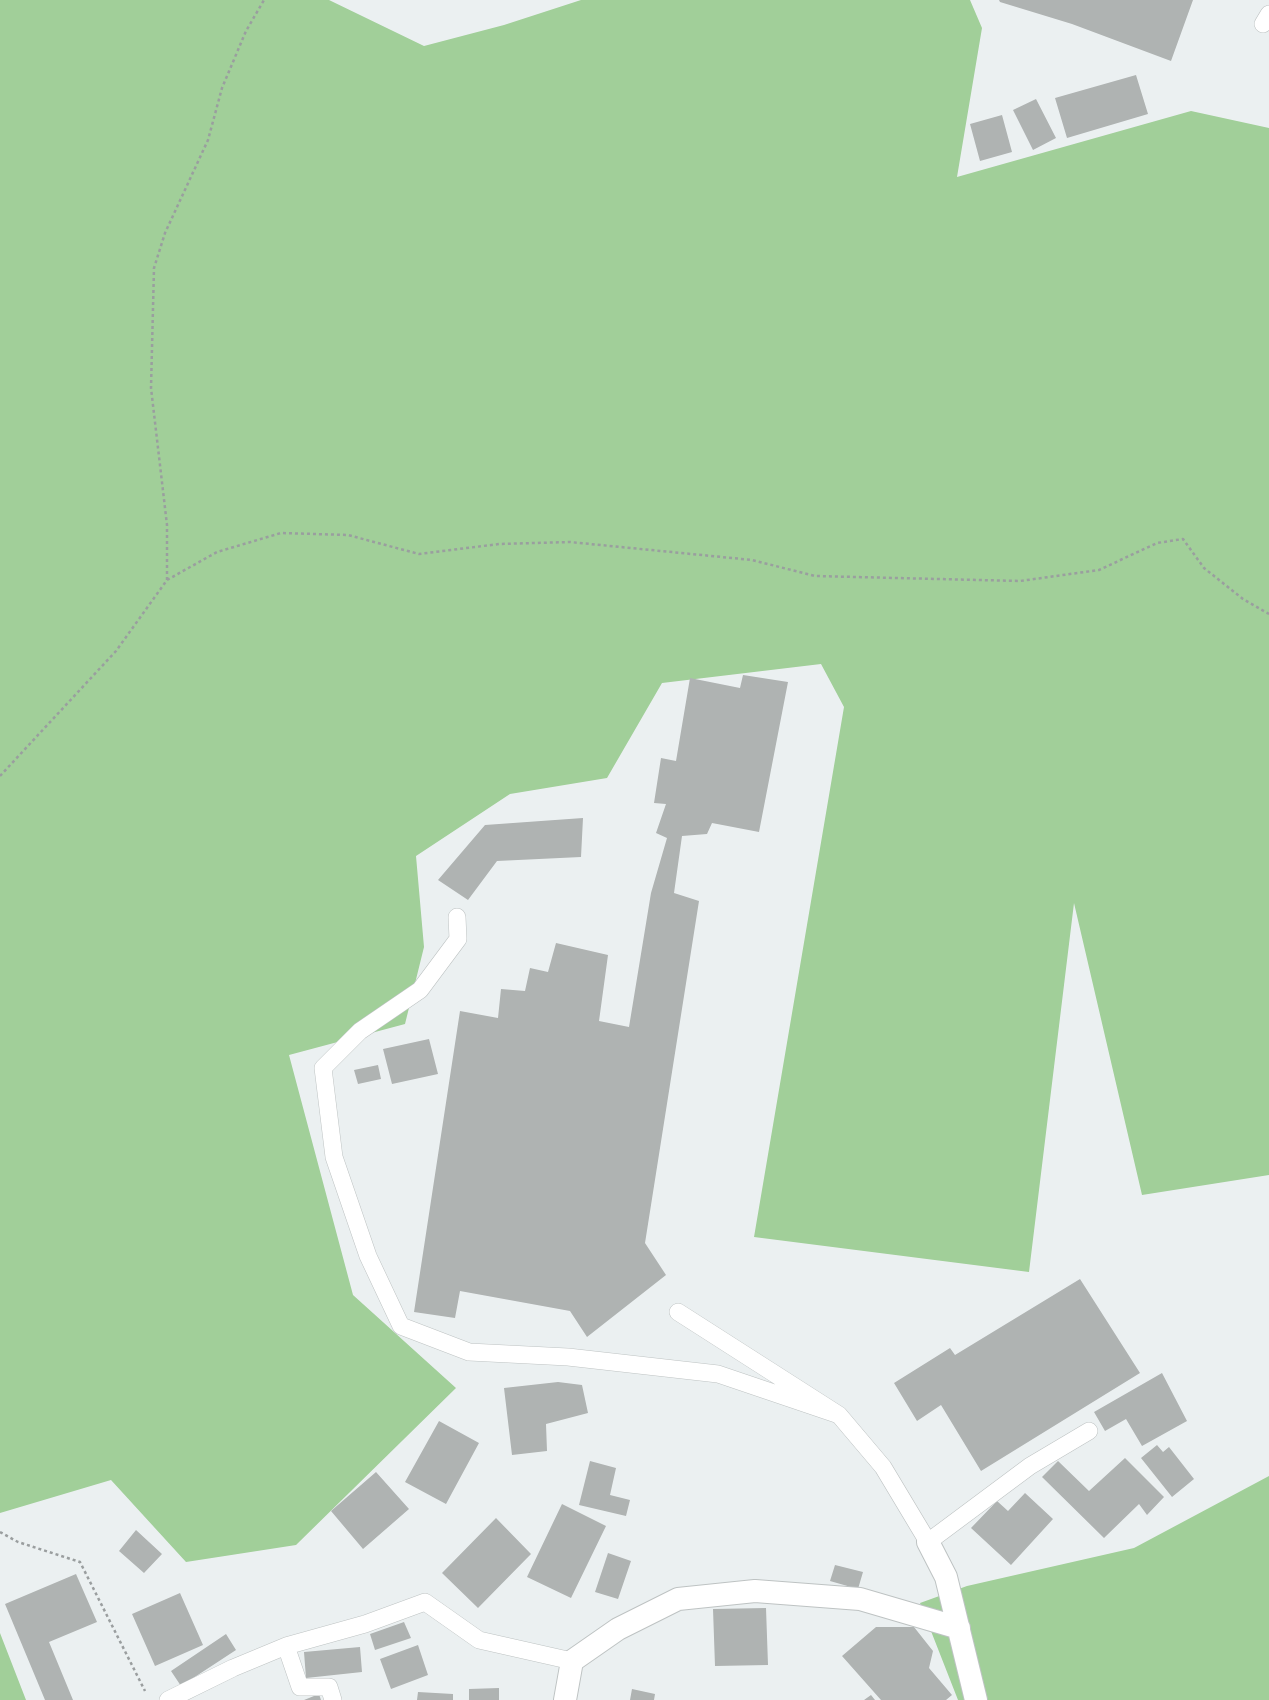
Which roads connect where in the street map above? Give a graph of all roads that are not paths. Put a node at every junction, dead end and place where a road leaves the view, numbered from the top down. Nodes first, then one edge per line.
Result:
1 (457, 917) dead end
2 (678, 1312) dead end
3 (839, 1415) junction
4 (1089, 1431) dead end
5 (928, 1542) junction
6 (959, 1628) junction
7 (286, 1646) junction
8 (572, 1661) junction
9 (168, 1700) edge
10 (333, 1700) edge
11 (565, 1700) edge
12 (976, 1700) edge

1 - 3 lane
2 - 3 lane
3 - 5 lane
4 - 5 lane
5 - 6 street
6 - 8 street
6 - 12 street
7 - 8 lane
7 - 9 lane
7 - 10 lane
8 - 11 street

